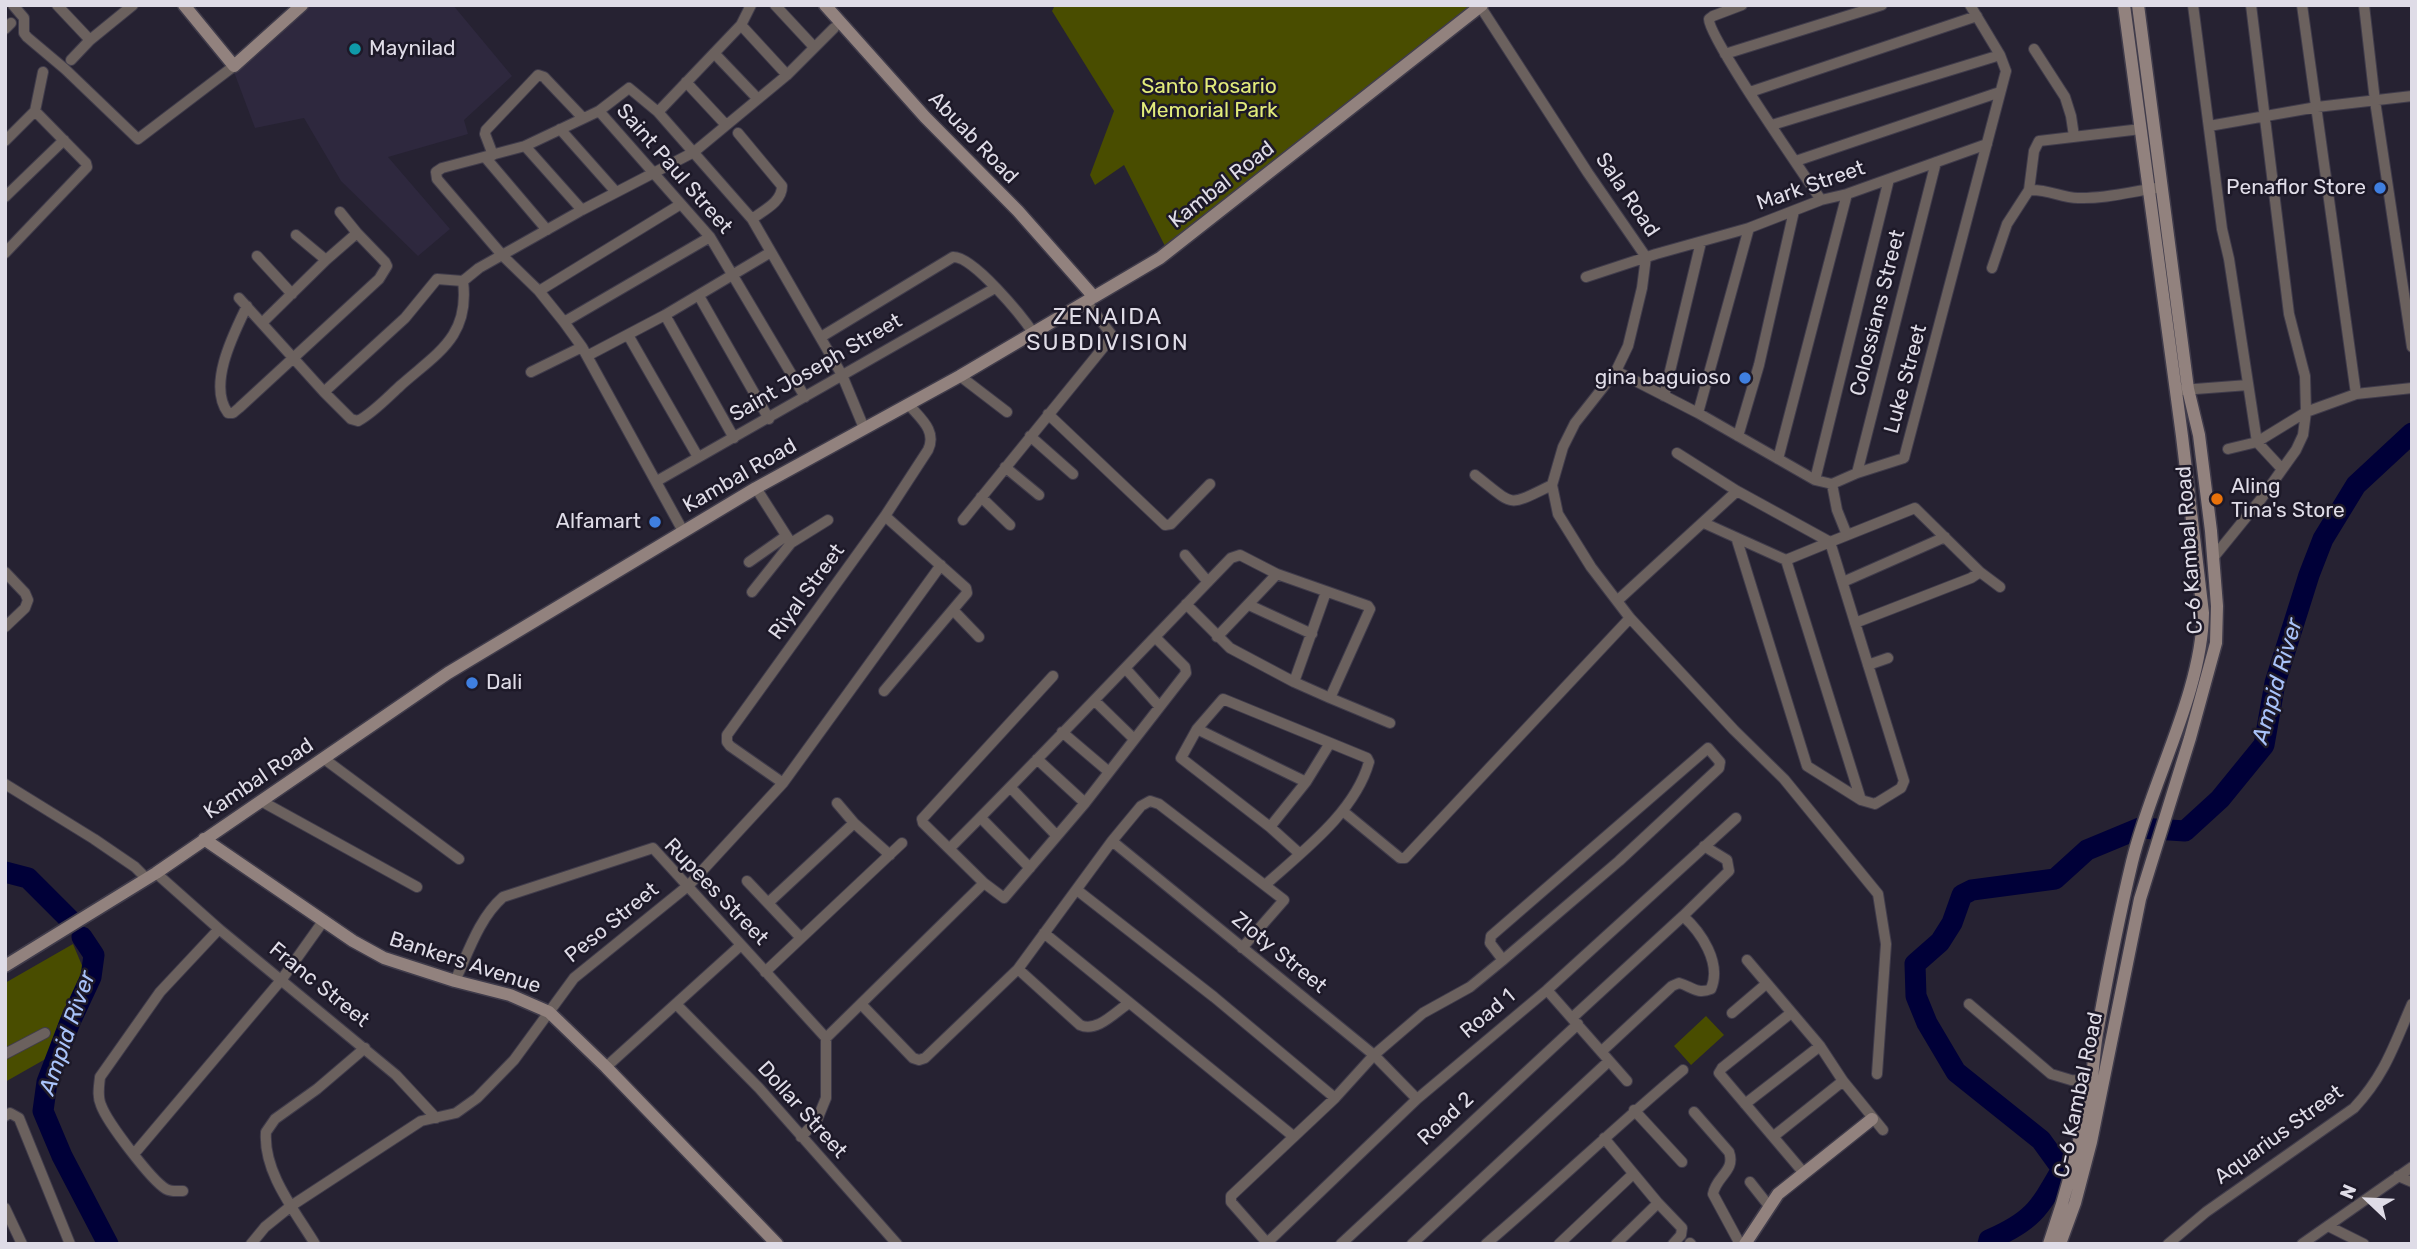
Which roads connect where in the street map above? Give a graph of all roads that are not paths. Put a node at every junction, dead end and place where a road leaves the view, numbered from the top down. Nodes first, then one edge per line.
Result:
1 (13, 5) edge
2 (57, 5) edge
3 (184, 5) edge
4 (302, 5) edge
5 (751, 5) edge
6 (775, 5) edge
7 (825, 5) edge
8 (1742, 5) edge
9 (1882, 5) edge
10 (1970, 5) edge
11 (2124, 5) edge
12 (2138, 5) edge
13 (2193, 5) edge
14 (2251, 5) edge
15 (2302, 5) edge
16 (2364, 5) edge
17 (1481, 6) edge
18 (127, 7) edge
19 (1977, 16) junction
20 (741, 25) junction
21 (834, 28) dead end
22 (90, 40) junction
23 (814, 47) junction
24 (2034, 48) dead end
25 (714, 53) junction
26 (1725, 54) junction
27 (2000, 55) junction
28 (71, 60) dead end
29 (234, 66) junction
30 (43, 72) dead end
31 (787, 75) junction
32 (686, 82) junction
33 (1750, 92) junction
34 (2000, 92) junction
35 (2412, 96) edge
36 (757, 97) junction
37 (2375, 101) junction
38 (2317, 107) junction
39 (35, 111) junction
40 (598, 111) junction
41 (658, 112) junction
42 (2266, 116) junction
43 (583, 118) junction
44 (726, 125) junction
45 (1772, 125) junction
46 (2209, 126) junction
47 (2141, 129) junction
48 (560, 130) junction
49 (738, 134) dead end
50 (2074, 136) junction
51 (64, 140) junction
52 (5, 141) edge
53 (1987, 144) junction
54 (525, 146) junction
55 (694, 152) junction
56 (489, 156) junction
57 (1796, 162) junction
58 (1936, 162) junction
59 (653, 173) junction
60 (1889, 179) junction
61 (2155, 188) junction
62 (2029, 190) junction
63 (617, 192) junction
64 (1847, 194) junction
65 (5, 197) edge
66 (1821, 200) junction
67 (681, 204) junction
68 (582, 210) junction
69 (1794, 211) junction
70 (340, 212) dead end
71 (752, 219) junction
72 (1749, 228) junction
73 (547, 230) junction
74 (357, 233) junction
75 (296, 235) dead end
76 (710, 237) junction
77 (1702, 242) junction
78 (771, 252) junction
79 (5, 253) edge
80 (257, 256) dead end
81 (503, 256) junction
82 (1646, 257) junction
83 (326, 260) junction
84 (1992, 268) dead end
85 (734, 275) junction
86 (1586, 277) dead end
87 (463, 281) junction
88 (995, 288) junction
89 (539, 291) junction
90 (292, 293) junction
91 (699, 296) junction
92 (1091, 300) junction
93 (665, 315) junction
94 (564, 322) junction
95 (262, 323) junction
96 (1034, 334) junction
97 (628, 335) junction
98 (821, 337) junction
99 (2412, 347) edge
100 (584, 352) junction
101 (295, 357) junction
102 (1616, 371) junction
103 (531, 372) dead end
104 (842, 375) junction
105 (960, 376) junction
106 (2248, 385) junction
107 (2412, 388) edge
108 (2182, 390) junction
109 (324, 392) junction
110 (2356, 394) junction
111 (1664, 396) junction
112 (805, 397) junction
113 (909, 405) junction
114 (1007, 412) dead end
115 (2306, 412) junction
116 (1698, 413) junction
117 (1048, 414) junction
118 (769, 419) junction
119 (864, 428) junction
120 (1030, 436) junction
121 (1738, 436) junction
122 (734, 438) junction
123 (2257, 442) junction
124 (2228, 449) dead end
125 (1677, 453) dead end
126 (698, 457) junction
127 (1778, 459) junction
128 (1005, 467) junction
129 (2282, 469) junction
130 (1857, 472) junction
131 (1073, 474) dead end
132 (1475, 475) dead end
133 (1815, 480) junction
134 (657, 481) junction
135 (1210, 484) dead end
136 (1832, 484) junction
137 (1552, 485) junction
138 (756, 488) junction
139 (1737, 491) junction
140 (1038, 495) dead end
141 (981, 497) junction
142 (885, 516) junction
143 (828, 520) dead end
144 (963, 520) dead end
145 (1703, 523) junction
146 (1010, 525) dead end
147 (683, 531) junction
148 (1847, 535) junction
149 (1945, 537) junction
150 (789, 540) junction
151 (1737, 540) junction
152 (1830, 542) junction
153 (1185, 555) dead end
154 (2213, 558) junction
155 (1786, 560) junction
156 (749, 562) dead end
157 (941, 565) junction
158 (5, 572) edge
159 (1980, 572) junction
160 (1277, 574) junction
161 (1208, 582) junction
162 (1843, 582) junction
163 (2000, 587) dead end
164 (752, 592) dead end
165 (1326, 592) junction
166 (1617, 601) junction
167 (1186, 604) junction
168 (1249, 605) junction
169 (954, 611) junction
170 (1630, 618) junction
171 (1855, 623) junction
172 (5, 627) edge
173 (1312, 634) junction
174 (979, 636) dead end
175 (1155, 637) junction
176 (1217, 638) junction
177 (1888, 658) dead end
178 (1868, 665) junction
179 (1126, 669) junction
180 (1053, 676) dead end
181 (1294, 682) junction
182 (884, 691) dead end
183 (1330, 698) junction
184 (1095, 701) junction
185 (1159, 706) junction
186 (1390, 723) dead end
187 (1197, 729) junction
188 (1062, 732) junction
189 (1133, 738) junction
190 (1330, 743) junction
191 (323, 758) junction
192 (1037, 759) junction
193 (1109, 772) junction
194 (1306, 782) junction
195 (783, 783) junction
196 (5, 784) edge
197 (1011, 788) junction
198 (1861, 800) junction
199 (261, 801) junction
200 (836, 803) dead end
201 (1085, 803) junction
202 (1344, 812) junction
203 (981, 818) junction
204 (1736, 818) dead end
205 (854, 823) junction
206 (1270, 827) junction
207 (1057, 836) junction
208 (204, 839) junction
209 (1112, 841) junction
210 (902, 843) dead end
211 (1704, 846) junction
212 (950, 848) junction
213 (1300, 853) junction
214 (890, 855) junction
215 (459, 859) dead end
216 (1030, 868) junction
217 (152, 876) junction
218 (747, 881) dead end
219 (984, 883) junction
220 (689, 885) junction
221 (1265, 885) junction
222 (417, 887) dead end
223 (1077, 890) junction
224 (768, 903) junction
225 (1682, 916) junction
226 (324, 920) junction
227 (219, 929) junction
228 (1044, 933) junction
229 (801, 938) junction
230 (741, 945) junction
231 (1242, 948) junction
232 (1503, 960) junction
233 (1747, 960) dead end
234 (5, 965) edge
235 (1018, 968) junction
236 (765, 972) junction
237 (282, 979) junction
238 (455, 981) junction
239 (1766, 984) junction
240 (1547, 990) junction
241 (1129, 1003) junction
242 (676, 1004) junction
243 (860, 1004) junction
244 (1969, 1004) dead end
245 (2412, 1004) edge
246 (549, 1012) junction
247 (1732, 1013) dead end
248 (1791, 1013) junction
249 (1575, 1021) junction
250 (44, 1033) dead end
251 (825, 1038) junction
252 (1820, 1046) junction
253 (365, 1048) junction
254 (1602, 1051) junction
255 (5, 1054) edge
256 (1374, 1055) junction
257 (1609, 1061) junction
258 (606, 1067) junction
259 (1683, 1070) dead end
260 (1877, 1074) dead end
261 (1627, 1081) dead end
262 (1843, 1081) junction
263 (2097, 1082) junction
264 (1335, 1098) junction
265 (1417, 1099) junction
266 (1745, 1104) junction
267 (1634, 1110) junction
268 (1694, 1112) dead end
269 (5, 1116) edge
270 (436, 1118) junction
271 (1872, 1119) junction
272 (1883, 1130) dead end
273 (1293, 1136) junction
274 (1774, 1136) junction
275 (801, 1137) junction
276 (1604, 1138) junction
277 (134, 1154) junction
278 (1682, 1162) dead end
279 (2412, 1167) edge
280 (1803, 1172) junction
281 (1633, 1174) junction
282 (2398, 1176) junction
283 (1750, 1182) dead end
284 (2412, 1182) edge
285 (183, 1191) dead end
286 (1658, 1203) junction
287 (291, 1206) junction
288 (1769, 1206) junction
289 (5, 1208) edge
290 (2328, 1226) junction
291 (1268, 1243) edge
292 (22, 1244) edge
293 (70, 1244) edge
294 (251, 1244) edge
295 (314, 1244) edge
296 (777, 1244) edge
297 (897, 1244) edge
298 (1341, 1244) edge
299 (1412, 1244) edge
300 (1486, 1244) edge
301 (1559, 1244) edge
302 (1616, 1244) edge
303 (1673, 1244) edge
304 (1743, 1244) edge
305 (2049, 1244) edge
306 (2060, 1244) edge
307 (2168, 1244) edge
308 (2302, 1244) edge
309 (2364, 1244) edge

1 - 29 street
2 - 22 street
3 - 29 main road
4 - 29 main road
5 - 20 street
6 - 23 street
7 - 92 main road, Abuab Road
8 - 26 street
9 - 26 street
10 - 19 street, Luke Street
11 - 47 main road, C-6 Kambal Road
12 - 61 main road, C-6 Kambal Road
13 - 46 street
14 - 42 street
15 - 38 street
16 - 37 street
17 - 82 street, Sala Road
17 - 92 main road, Kambal Road
18 - 22 street
19 - 27 street, Luke Street
19 - 33 street
20 - 25 street
20 - 31 street
21 - 23 street
22 - 28 street
23 - 31 street
24 - 50 street
25 - 32 street
25 - 36 street
26 - 33 street
27 - 34 street, Luke Street
27 - 45 street
30 - 39 street
31 - 36 street
32 - 41 street
32 - 44 street
33 - 45 street
34 - 53 street, Luke Street
34 - 57 street
35 - 37 street
36 - 44 street
37 - 38 street
37 - 99 street
38 - 42 street
38 - 110 street
39 - 51 street
39 - 52 street
40 - 41 street
40 - 43 street
40 - 59 street, Saint Paul Street
41 - 55 street
42 - 46 street
42 - 115 street
43 - 48 street
43 - 56 street
44 - 55 street
45 - 57 street
46 - 106 street
47 - 50 street
47 - 61 main road, C-6 Kambal Road
48 - 54 street
48 - 63 street
49 - 71 street
50 - 62 street
51 - 65 street
51 - 79 street
53 - 58 street, Mark Street
53 - 130 street, Luke Street
54 - 56 street
54 - 68 street
55 - 59 street
55 - 71 street
56 - 73 street
56 - 81 street
57 - 66 street
58 - 60 street, Mark Street
58 - 130 street, Colossians Street
59 - 63 street
59 - 67 street, Saint Paul Street
60 - 64 street, Mark Street
60 - 133 street
61 - 62 street
61 - 108 main road, C-6 Kambal Road
62 - 84 street
63 - 68 street
64 - 66 street, Mark Street
64 - 127 street
66 - 69 street, Mark Street
67 - 76 street, Saint Paul Street
67 - 89 street
68 - 73 street
69 - 72 street, Mark Street
69 - 121 street
70 - 74 street
71 - 78 street
72 - 77 street, Mark Street
72 - 116 street
73 - 81 street
74 - 83 street
74 - 101 street
75 - 83 street
76 - 85 street, Saint Paul Street
76 - 94 street
77 - 82 street, Mark Street
77 - 111 street
78 - 85 street
78 - 98 street
80 - 90 street
81 - 87 street
81 - 89 street
82 - 86 street, Mark Street
82 - 102 street, Sala Road
83 - 90 street
85 - 91 street
85 - 112 street, Saint Paul Street
87 - 109 street
87 - 109 street
88 - 96 street
88 - 98 street
88 - 104 street, Saint Joseph Street
89 - 94 street
90 - 95 street
91 - 93 street
91 - 118 street
92 - 96 main road, Kambal Road
92 - 117 street
93 - 97 street
93 - 122 street
94 - 100 street
95 - 101 street
95 - 101 street
96 - 105 main road, Kambal Road
97 - 100 street
97 - 126 street
98 - 104 street
100 - 103 street
100 - 134 street
101 - 109 street
102 - 111 street
102 - 137 street, Sala Road
104 - 112 street, Saint Joseph Street
104 - 119 street
105 - 113 main road, Kambal Road
105 - 114 street
106 - 108 street
106 - 123 street
107 - 110 street
108 - 154 main road, C-6 Kambal Road
108 - 263 main road, C-6 Kambal Road
110 - 115 street
111 - 116 street
112 - 118 street, Saint Joseph Street
113 - 119 main road, Kambal Road
113 - 142 street, Riyal Street
115 - 123 street
115 - 129 street
116 - 121 street
117 - 120 street
117 - 135 street
118 - 122 street, Saint Joseph Street
119 - 138 main road, Kambal Road
120 - 128 street
120 - 131 street
121 - 127 street
122 - 126 street, Saint Joseph Street
123 - 124 street
123 - 129 street
125 - 139 street
126 - 134 street, Saint Joseph Street
127 - 133 street
128 - 140 street
128 - 141 street
129 - 154 street
130 - 136 street, Luke Street
132 - 137 street
133 - 136 street
134 - 147 street
136 - 148 street
137 - 166 street
138 - 147 main road, Kambal Road
138 - 150 street
139 - 145 street
139 - 152 street
141 - 144 street
141 - 146 street
142 - 157 street
142 - 195 street, Riyal Street
143 - 150 street
145 - 151 street
145 - 166 street
147 - 191 main road, Kambal Road
148 - 149 street
148 - 152 street
149 - 159 street
149 - 162 street
150 - 156 street
150 - 164 street
151 - 155 street
151 - 198 street
152 - 155 street
152 - 162 street
153 - 161 street
154 - 263 main road, C-6 Kambal Road
155 - 198 street
157 - 169 street
157 - 195 street, Peso Street
158 - 172 street
159 - 163 street
159 - 171 street
160 - 161 street
160 - 165 street
160 - 168 street
161 - 167 street
162 - 171 street
165 - 173 street
165 - 183 street
166 - 170 street
167 - 175 street
167 - 176 street
168 - 173 street
168 - 176 street
169 - 174 street
169 - 182 street
170 - 202 street
170 - 260 street
171 - 178 street
173 - 181 street
175 - 179 street
175 - 185 street
176 - 181 street
177 - 178 street
178 - 198 street
179 - 184 street
179 - 185 street
180 - 212 street
181 - 183 street
183 - 186 street
184 - 188 street
184 - 189 street
185 - 189 street
187 - 190 street
187 - 194 street
187 - 206 street
188 - 192 street
188 - 193 street
189 - 193 street
190 - 194 street
190 - 202 street
191 - 199 main road, Kambal Road
191 - 215 street
192 - 197 street
192 - 201 street
193 - 201 street
194 - 206 street
195 - 220 street, Peso Street
196 - 217 street, Franc Street
197 - 203 street
197 - 207 street
199 - 208 main road, Kambal Road
199 - 222 street
200 - 205 street
201 - 207 street
202 - 213 street
203 - 212 street
203 - 216 street
204 - 211 street, Road 1
205 - 214 street
205 - 224 street
206 - 213 street
207 - 216 street
208 - 217 main road, Kambal Road
208 - 226 main road, Bankers Avenue
209 - 221 street
209 - 223 street
209 - 231 street, Zloty Street
210 - 214 street
211 - 225 street, Road 2
211 - 240 street, Road 1
212 - 219 street
213 - 221 street
214 - 229 street
216 - 219 street
217 - 227 street, Franc Street
217 - 234 main road, Kambal Road
218 - 224 street
219 - 243 street
220 - 230 street, Rupees Street
220 - 238 street, Rupees Street
220 - 246 street, Peso Street
221 - 231 street
223 - 228 street
223 - 264 street
224 - 229 street
225 - 249 street, Road 2
225 - 254 street
226 - 237 street
226 - 238 main road, Bankers Avenue
227 - 237 street, Franc Street
227 - 277 street
228 - 235 street
228 - 241 street
229 - 236 street
230 - 236 street, Rupees Street
230 - 242 street
231 - 256 street, Zloty Street
232 - 232 street
232 - 256 street
233 - 239 street
235 - 241 street
235 - 243 street
236 - 251 street, Rupees Street
237 - 253 street, Franc Street
237 - 277 street
238 - 246 main road, Bankers Avenue
239 - 247 street
239 - 248 street
240 - 249 street
240 - 265 street, Road 1
241 - 273 street
242 - 258 street
242 - 275 street, Dollar Street
243 - 251 street
244 - 263 street
245 - 307 street, Aquarius Street
246 - 258 main road, Bankers Avenue
246 - 270 street, Peso Street
248 - 252 street
248 - 266 street
249 - 254 street
249 - 298 street, Road 2
250 - 255 street
251 - 275 street
252 - 262 street
252 - 266 street
253 - 270 street, Franc Street
253 - 287 street
254 - 257 street
256 - 264 street
256 - 265 street, Zloty Street
257 - 261 street
257 - 299 street
258 - 296 main road, Bankers Avenue
259 - 267 street
262 - 271 street
262 - 274 street
263 - 305 main road, C-6 Kambal Road
263 - 306 main road, C-6 Kambal Road
264 - 273 street
265 - 291 street, Road 1
266 - 274 street
267 - 276 street
267 - 278 street
268 - 304 street
269 - 293 street
270 - 287 street, Peso Street
271 - 272 street
271 - 280 main road
273 - 291 street
274 - 280 street
275 - 297 street, Dollar Street
276 - 281 street
276 - 300 street
277 - 285 street
279 - 282 street
280 - 288 main road
281 - 286 street
281 - 301 street
282 - 284 street
282 - 290 street
283 - 288 street
286 - 302 street
286 - 303 street
287 - 294 street, Peso Street
287 - 295 street
288 - 304 main road
289 - 292 street
290 - 308 street
290 - 309 street

